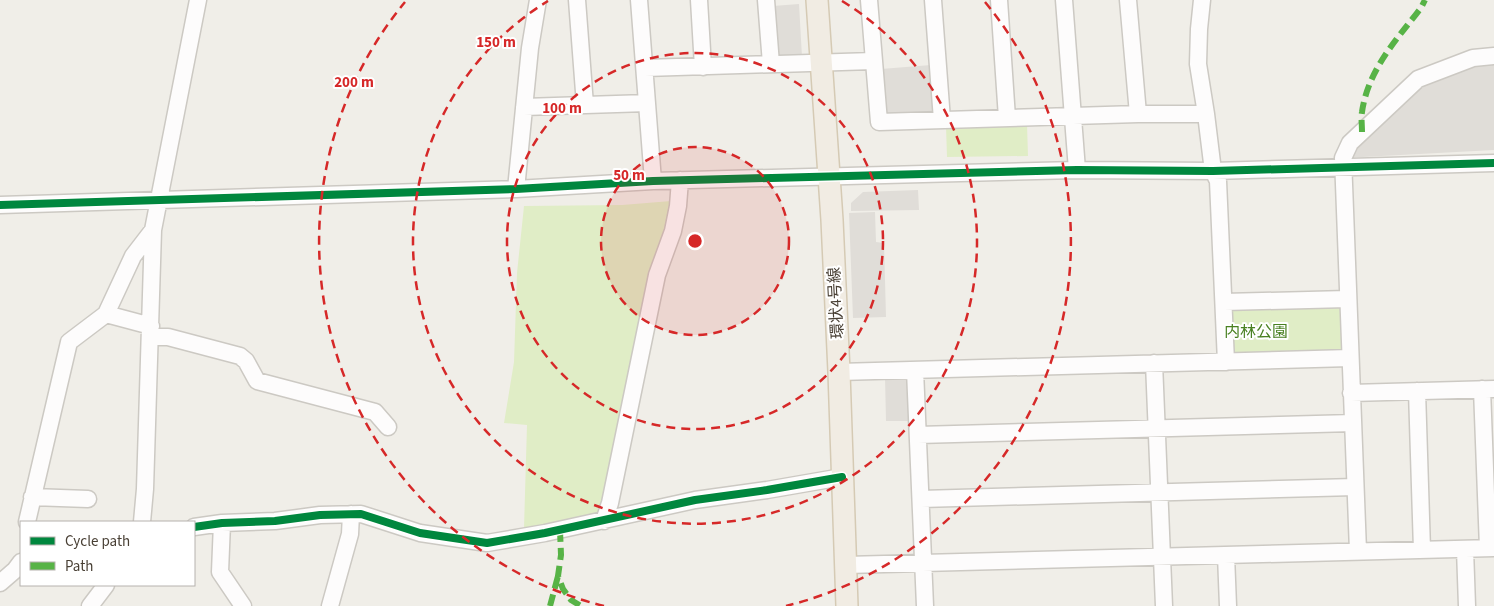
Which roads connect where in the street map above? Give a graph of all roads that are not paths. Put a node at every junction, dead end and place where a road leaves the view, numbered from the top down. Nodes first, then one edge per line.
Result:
1 (198, 0) edge
2 (538, 0) edge
3 (577, 0) edge
4 (639, 0) edge
5 (698, 0) edge
6 (766, 0) edge
7 (817, 0) edge
8 (869, 0) edge
9 (933, 0) edge
10 (999, 0) edge
11 (1064, 0) edge
12 (1128, 0) edge
13 (1202, 0) edge
14 (1494, 56) edge
15 (873, 61) junction
16 (822, 63) junction
17 (771, 64) junction
18 (703, 66) junction
19 (644, 68) junction
20 (647, 103) junction
21 (585, 105) junction
22 (524, 107) junction
23 (1138, 114) junction
24 (1206, 114) junction
25 (1074, 116) junction
26 (1007, 118) junction
27 (942, 120) junction
28 (1494, 163) edge
29 (1342, 168) junction
30 (1077, 170) junction
31 (1213, 171) junction
32 (830, 176) junction
33 (680, 180) junction
34 (653, 181) junction
35 (516, 189) junction
36 (159, 200) junction
37 (0, 205) edge
38 (154, 230) junction
39 (1348, 299) junction
40 (1224, 302) junction
41 (106, 314) junction
42 (150, 331) junction
43 (1350, 358) junction
44 (1226, 362) junction
45 (1154, 363) junction
46 (915, 370) junction
47 (839, 372) junction
48 (1488, 389) edge
49 (1417, 391) junction
50 (1351, 393) junction
51 (1353, 423) junction
52 (388, 427) dead end
53 (1157, 428) junction
54 (918, 435) junction
55 (842, 478) junction
56 (1355, 487) junction
57 (1159, 492) junction
58 (32, 497) junction
59 (88, 498) dead end
60 (921, 499) junction
61 (351, 514) junction
62 (27, 521) edge
63 (142, 521) edge
64 (604, 521) junction
65 (222, 522) junction
66 (195, 527) edge
67 (1491, 548) edge
68 (1465, 549) junction
69 (1422, 550) junction
70 (1358, 552) junction
71 (1226, 555) junction
72 (1162, 557) junction
73 (0, 563) edge
74 (923, 563) junction
75 (18, 566) edge
76 (846, 566) junction
77 (0, 583) edge
78 (105, 586) edge
79 (90, 606) edge
80 (243, 606) edge
81 (330, 606) edge
82 (846, 606) edge
83 (925, 606) edge
84 (1164, 606) edge
85 (1228, 606) edge
86 (1467, 606) edge

1 - 36 street
2 - 22 street
3 - 21 street
4 - 19 street
5 - 18 street
6 - 17 street
7 - 16 main road, 環状4号線
8 - 15 street
9 - 27 street
10 - 26 street
11 - 25 street
12 - 23 street
13 - 24 street
14 - 29 street
15 - 16 street
15 - 27 street
16 - 17 street
16 - 32 main road, 環状4号線
17 - 18 street
18 - 19 street
19 - 20 street
20 - 21 street
20 - 34 street
21 - 22 street
22 - 35 street
23 - 24 street
23 - 25 street
24 - 31 street
25 - 26 street
25 - 30 street
26 - 27 street
28 - 29 street
29 - 31 street
29 - 39 street
30 - 31 street
30 - 32 street
31 - 40 street
32 - 33 street
32 - 47 main road, 環状4号線
33 - 34 street
33 - 64 street
34 - 35 street
35 - 36 street
36 - 37 street
36 - 38 street
38 - 41 street
38 - 42 street
39 - 40 street
39 - 43 street
40 - 44 street
41 - 42 street
41 - 58 street
42 - 52 street
42 - 63 street
43 - 44 street
43 - 50 street
44 - 45 street
45 - 46 street
45 - 53 street
46 - 47 street
46 - 54 street
47 - 55 main road, 環状4号線
48 - 49 street
48 - 67 street
49 - 50 street
49 - 69 street
50 - 51 street
51 - 53 street
51 - 56 street
53 - 54 street
53 - 57 street
54 - 60 street
55 - 64 street
55 - 76 main road, 環状4号線
56 - 57 street
56 - 70 street
57 - 60 street
57 - 72 street
58 - 59 street
58 - 62 street
60 - 74 street
61 - 64 street
61 - 65 street
61 - 81 street
65 - 66 street
65 - 80 street
67 - 68 street
68 - 69 street
68 - 86 street
69 - 70 street
70 - 71 street
71 - 72 street
71 - 85 street
72 - 74 street
72 - 84 street
73 - 75 street
74 - 76 street
74 - 83 street
75 - 77 street
76 - 82 main road, 環状4号線
78 - 79 street

